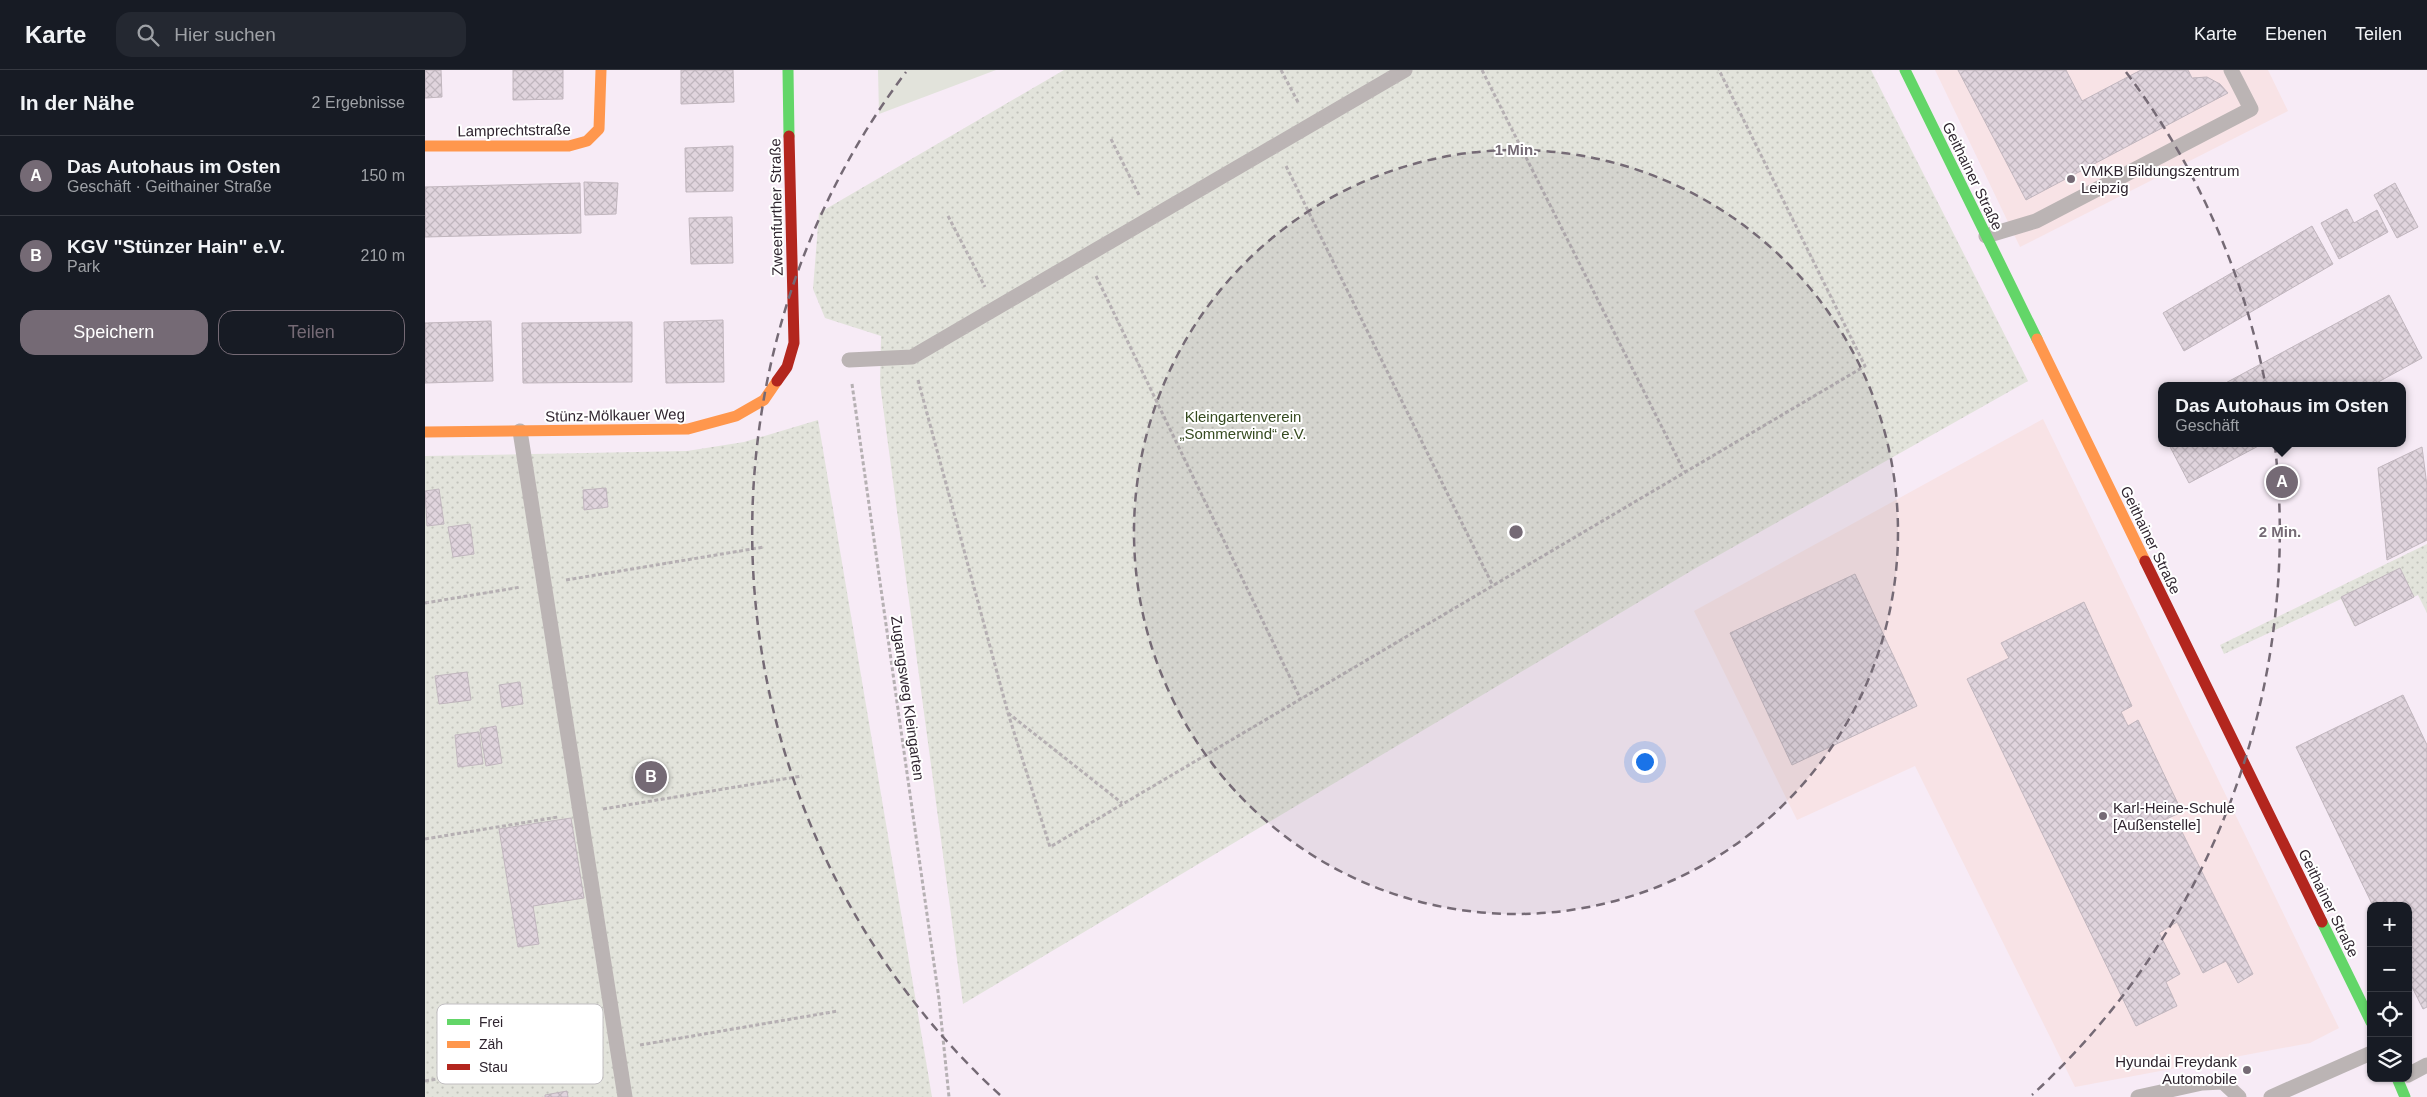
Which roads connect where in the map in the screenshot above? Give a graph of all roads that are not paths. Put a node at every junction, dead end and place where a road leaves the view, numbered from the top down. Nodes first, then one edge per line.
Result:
1 (601, 70) edge
2 (788, 70) edge
3 (1405, 70) edge
4 (1905, 70) edge
5 (2231, 70) edge
6 (425, 146) edge
7 (1986, 236) junction
8 (794, 343) joint
9 (849, 360) road end
10 (521, 431) junction
11 (425, 432) edge
12 (2367, 1014) edge
13 (2367, 1055) edge
14 (2427, 1065) edge
15 (2412, 1072) edge
16 (2402, 1082) edge
17 (625, 1097) edge
18 (2138, 1097) edge
19 (2239, 1097) edge
20 (2271, 1097) edge
21 (2405, 1097) edge

1 - 6 street, Lamprechtstraße
2 - 8 street, Zweenfurther Straße
3 - 9 lane
4 - 7 street, Geithainer Straße
5 - 7 lane
7 - 12 street, Geithainer Straße
8 - 10 street, Stünz-Mölkauer Weg
10 - 11 street, Stünz-Mölkauer Weg
10 - 17 lane
13 - 20 lane
14 - 15 lane
16 - 21 street
18 - 19 lane

